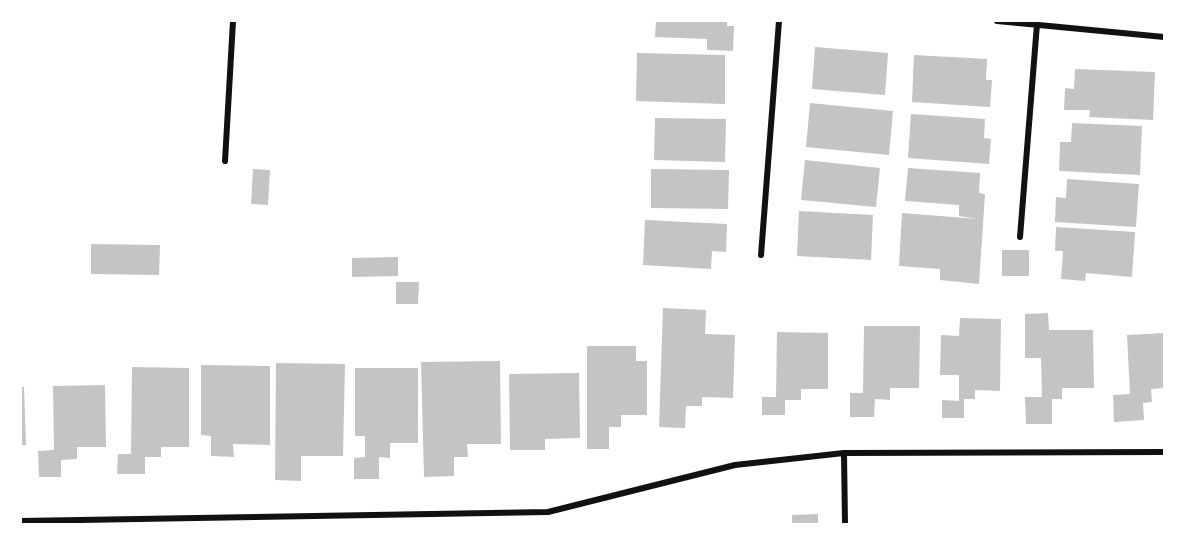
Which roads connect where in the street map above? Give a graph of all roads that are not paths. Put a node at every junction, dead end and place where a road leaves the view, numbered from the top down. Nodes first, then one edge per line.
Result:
1 (233, 21) edge
2 (779, 21) edge
3 (997, 21) edge
4 (1037, 24) junction
5 (1164, 37) edge
6 (225, 161) dead end
7 (1020, 237) dead end
8 (761, 255) dead end
9 (1164, 452) edge
10 (844, 453) junction
11 (21, 521) edge
12 (845, 524) edge

1 - 6 street
2 - 8 street
3 - 4 street
4 - 5 street
4 - 7 street
9 - 10 street
10 - 11 street
10 - 12 street

